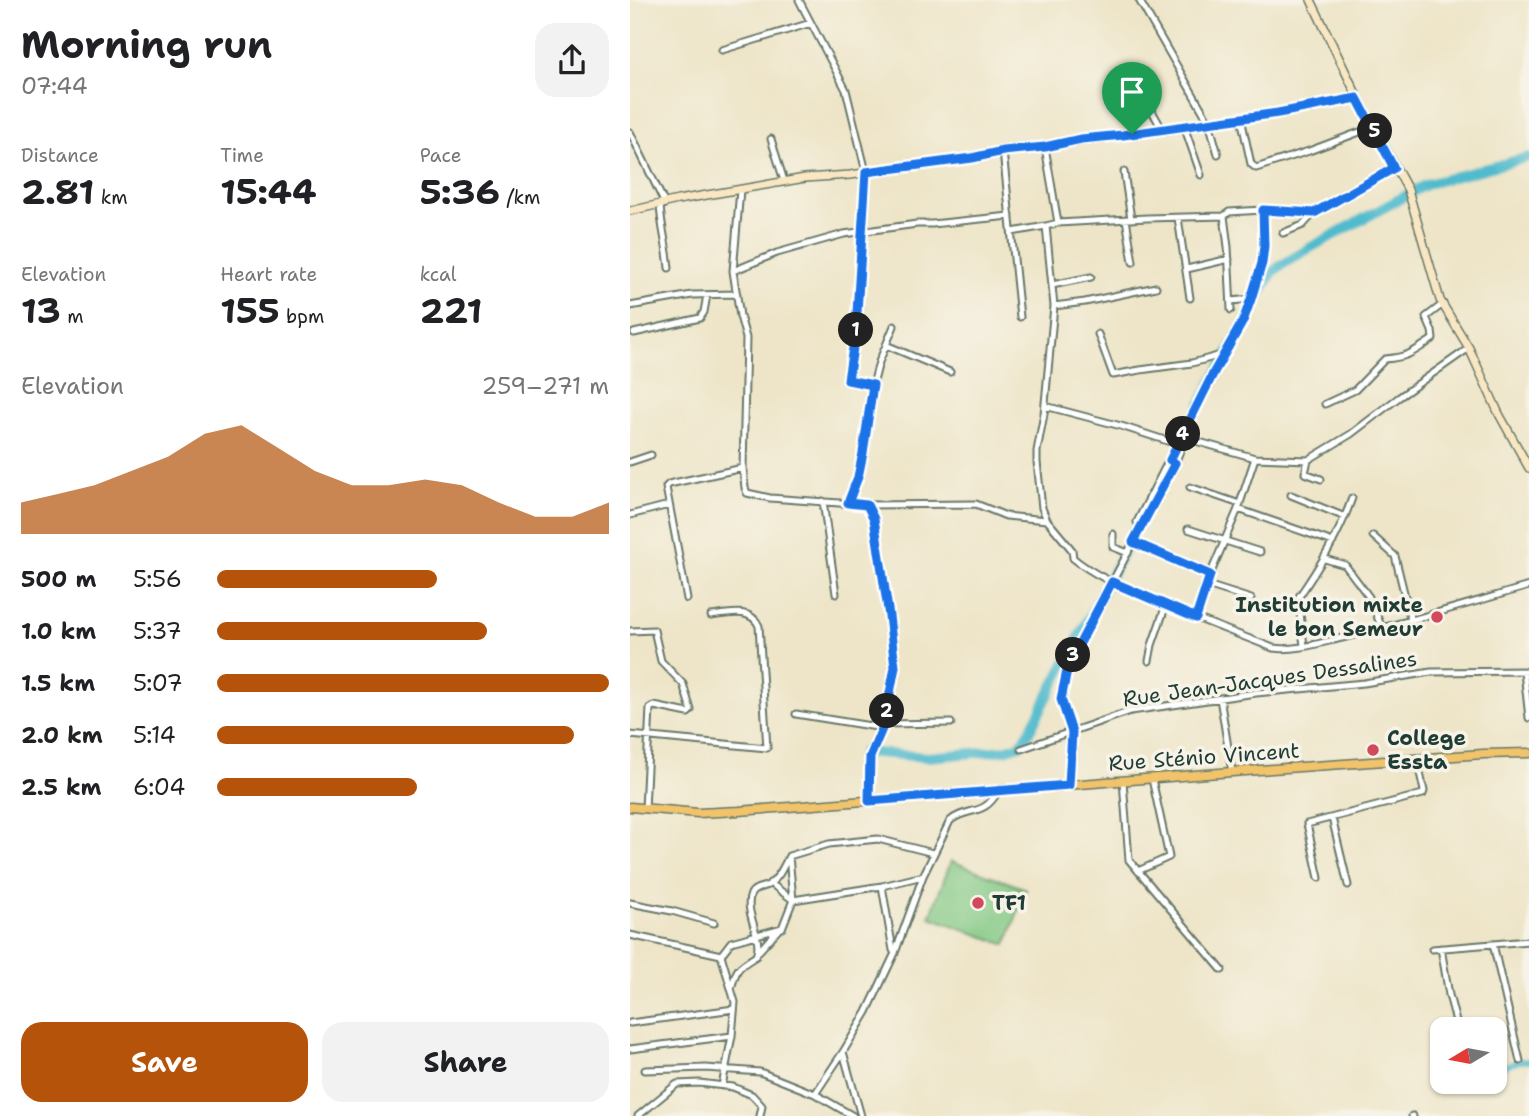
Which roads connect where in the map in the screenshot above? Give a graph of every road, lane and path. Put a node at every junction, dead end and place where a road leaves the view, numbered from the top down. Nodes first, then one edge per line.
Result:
1 (799, 0) edge
2 (1139, 0) edge
3 (1311, 0) edge
4 (811, 23) junction
5 (722, 50) dead end
6 (1133, 78) dead end
7 (1357, 98) junction
8 (1241, 118) junction
9 (1209, 122) junction
10 (1184, 126) junction
11 (1373, 127) junction
12 (1162, 129) junction
13 (630, 132) edge
14 (771, 139) dead end
15 (1045, 147) junction
16 (1003, 151) junction
17 (1218, 154) dead end
18 (1394, 168) junction
19 (866, 172) junction
20 (1124, 172) dead end
21 (1201, 175) dead end
22 (785, 181) junction
23 (740, 190) junction
24 (662, 204) junction
25 (1263, 210) junction
26 (630, 211) edge
27 (1314, 213) junction
28 (1010, 216) junction
29 (1224, 216) junction
30 (1178, 218) junction
31 (1129, 219) junction
32 (1058, 223) junction
33 (1046, 226) junction
34 (863, 231) junction
35 (1012, 232) junction
36 (1283, 233) dead end
37 (1229, 259) junction
38 (1133, 262) dead end
39 (669, 268) dead end
40 (1187, 269) junction
41 (733, 271) junction
42 (1091, 277) dead end
43 (1052, 285) junction
44 (1156, 287) dead end
45 (708, 295) junction
46 (737, 295) junction
47 (1190, 298) dead end
48 (1251, 299) junction
49 (1231, 301) junction
50 (1443, 304) junction
51 (630, 306) edge
52 (1054, 306) junction
53 (1231, 310) dead end
54 (1020, 317) dead end
55 (894, 326) dead end
56 (634, 333) dead end
57 (1098, 334) dead end
58 (886, 345) junction
59 (1469, 348) junction
60 (1224, 354) junction
61 (950, 372) dead end
62 (873, 385) junction
63 (1325, 404) dead end
64 (1045, 406) junction
65 (1181, 445) junction
66 (651, 455) dead end
67 (1255, 458) junction
68 (1308, 460) junction
69 (1173, 461) junction
70 (630, 462) edge
71 (743, 468) junction
72 (1529, 468) edge
73 (1321, 479) dead end
74 (1191, 487) dead end
75 (1291, 495) dead end
76 (1352, 499) dead end
77 (823, 501) junction
78 (848, 503) junction
79 (669, 505) junction
80 (867, 505) junction
81 (1239, 506) junction
82 (630, 515) edge
83 (1345, 517) junction
84 (1047, 520) junction
85 (1137, 522) dead end
86 (1188, 529) dead end
87 (1113, 534) dead end
88 (1373, 536) dead end
89 (1224, 540) junction
90 (1133, 542) junction
91 (1333, 542) junction
92 (1126, 552) junction
93 (1260, 552) dead end
94 (1325, 559) junction
95 (1210, 575) junction
96 (1109, 581) junction
97 (1206, 584) junction
98 (1529, 586) edge
99 (836, 594) dead end
100 (687, 599) dead end
101 (1251, 599) dead end
102 (1166, 606) junction
103 (712, 616) dead end
104 (1196, 618) junction
105 (1410, 621) junction
106 (1382, 628) junction
107 (630, 631) edge
108 (1304, 646) junction
109 (1149, 661) dead end
110 (1526, 672) edge
111 (1220, 698) junction
112 (796, 714) dead end
113 (1529, 718) edge
114 (951, 723) dead end
115 (883, 726) junction
116 (1072, 732) junction
117 (630, 735) edge
118 (649, 737) junction
119 (1021, 749) dead end
120 (1529, 753) edge
121 (1418, 759) junction
122 (1232, 772) junction
123 (1152, 779) junction
124 (1123, 781) junction
125 (1069, 785) junction
126 (998, 791) junction
127 (869, 801) junction
128 (630, 807) edge
129 (645, 809) junction
130 (1332, 818) junction
131 (933, 853) junction
132 (789, 856) junction
133 (1138, 871) junction
134 (923, 876) junction
135 (1319, 878) dead end
136 (770, 883) junction
137 (1348, 885) dead end
138 (882, 886) junction
139 (793, 900) junction
140 (630, 903) edge
141 (713, 923) dead end
142 (778, 930) junction
143 (630, 935) edge
144 (756, 935) junction
145 (1529, 941) edge
146 (1493, 944) junction
147 (1432, 948) dead end
148 (1441, 948) junction
149 (758, 952) junction
150 (895, 953) junction
151 (720, 955) junction
152 (1222, 970) dead end
153 (731, 990) junction
154 (734, 1009) junction
155 (1455, 1017) edge
156 (630, 1023) edge
157 (732, 1035) junction
158 (630, 1048) edge
159 (844, 1052) junction
160 (1520, 1061) dead end
161 (725, 1069) junction
162 (645, 1070) dead end
163 (722, 1086) junction
164 (814, 1094) junction
165 (638, 1116) edge
166 (760, 1116) edge
167 (853, 1116) edge
168 (861, 1116) edge

1 - 4 street
2 - 9 street
3 - 7 street
4 - 5 street
4 - 19 street
6 - 12 street
7 - 8 street
7 - 11 street
8 - 9 street
8 - 11 street
9 - 10 street
9 - 17 street
10 - 12 street
10 - 21 street
11 - 18 street
12 - 15 street
13 - 24 street
14 - 22 street
15 - 16 street
15 - 32 street
16 - 19 street
16 - 28 street
18 - 27 street
18 - 50 street
19 - 22 street
19 - 34 street
20 - 31 street
22 - 23 street
23 - 24 street
23 - 41 street
24 - 26 street
24 - 39 street
25 - 27 street
25 - 29 street
25 - 48 street
27 - 36 street
28 - 34 street
28 - 35 street
29 - 30 street
29 - 37 street
30 - 31 street
30 - 40 street
31 - 32 street
31 - 38 street
32 - 33 street
33 - 35 street
33 - 43 street
34 - 41 street
34 - 62 street
35 - 54 street
37 - 40 street
37 - 49 street
40 - 47 street
41 - 46 street
42 - 43 street
43 - 52 street
44 - 52 street
45 - 46 street
45 - 51 street
45 - 56 street
46 - 71 street
48 - 49 street
48 - 60 street
49 - 53 street
50 - 59 street
50 - 63 street
52 - 64 street
55 - 58 street
57 - 60 street
58 - 61 street
58 - 62 street
59 - 68 street
59 - 72 street
60 - 65 street
62 - 78 street
64 - 65 street
64 - 84 street
65 - 67 street
65 - 69 street
66 - 70 street
67 - 68 street
67 - 81 street
68 - 73 street
69 - 85 street
69 - 90 street
71 - 77 street
71 - 79 street
74 - 81 street
75 - 83 street
76 - 83 street
77 - 78 street
77 - 99 street
78 - 80 street
79 - 82 street
79 - 100 street
80 - 84 street
80 - 115 street
81 - 89 street
81 - 91 street
83 - 91 street
84 - 96 street
86 - 89 street
87 - 92 street
88 - 105 street
89 - 93 street
89 - 95 street
90 - 92 street
90 - 95 street
91 - 94 street
92 - 96 street
94 - 106 street
94 - 108 street
95 - 97 street
96 - 102 street
96 - 116 street
97 - 101 street
97 - 104 street
98 - 105 street
102 - 104 street
102 - 109 street
103 - 118 street
104 - 108 street
105 - 106 street
106 - 108 street
107 - 118 street
110 - 111 street, Rue Jean-Jacques Dessalines
110 - 113 street
111 - 116 street, Rue Jean-Jacques Dessalines
111 - 122 street
112 - 115 street
114 - 115 street
115 - 127 street
116 - 119 street, Rue Jean-Jacques Dessalines
116 - 125 street
117 - 118 street
118 - 129 street
120 - 121 main road, Rue Sténio Vincent
121 - 122 main road, Rue Sténio Vincent
121 - 130 street
122 - 123 main road, Rue Sténio Vincent
123 - 124 main road, Rue Sténio Vincent
123 - 133 street
124 - 125 main road, Rue Sténio Vincent
124 - 133 street
125 - 126 main road, Rue Sténio Vincent
126 - 127 main road, Rue Sténio Vincent
126 - 131 street
127 - 129 main road, Rue Sténio Vincent
128 - 129 main road, Rue Sténio Vincent
130 - 135 street
130 - 137 street
131 - 132 street
131 - 134 street
132 - 136 street
132 - 139 street
133 - 152 street
134 - 138 street
134 - 150 street
136 - 139 street
136 - 144 street
138 - 139 street
138 - 150 street
139 - 142 street
140 - 141 street
142 - 144 street
142 - 149 street
143 - 151 street
144 - 149 street
144 - 151 street
145 - 146 street
146 - 148 street
146 - 160 street
147 - 148 street
148 - 155 street
149 - 153 street
150 - 159 street
151 - 153 street
153 - 154 street
154 - 156 street
154 - 157 street
157 - 158 street
157 - 161 street
159 - 164 street
159 - 168 street
161 - 162 street
161 - 163 street
161 - 164 street
163 - 165 street
163 - 166 street
164 - 167 street

